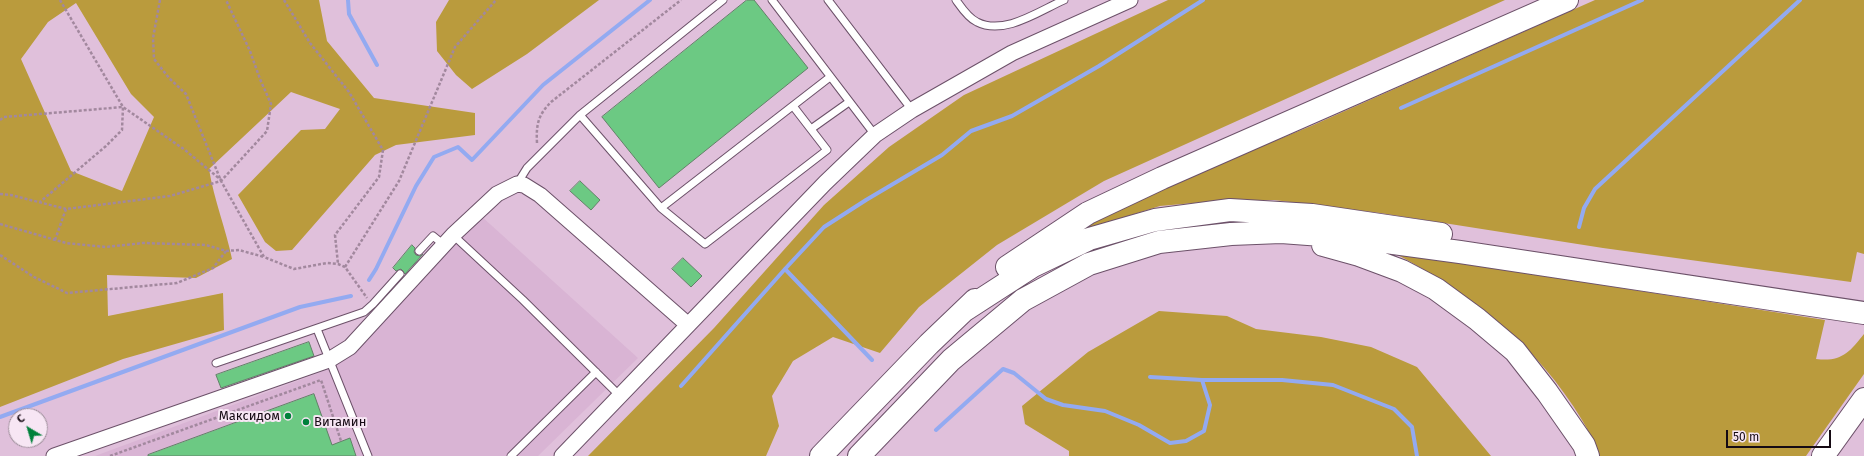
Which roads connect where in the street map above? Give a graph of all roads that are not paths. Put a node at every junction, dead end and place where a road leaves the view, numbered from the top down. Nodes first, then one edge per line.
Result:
1 (723, 0) edge
2 (772, 0) edge
3 (828, 0) edge
4 (956, 0) edge
5 (1064, 0) edge
6 (1130, 0) edge
7 (1567, 0) edge
8 (830, 77) junction
9 (849, 102) junction
10 (793, 106) junction
11 (912, 110) junction
12 (580, 115) junction
13 (811, 129) junction
14 (875, 135) junction
15 (517, 184) junction
16 (661, 208) junction
17 (1281, 232) junction
18 (449, 240) junction
19 (419, 251) dead end
20 (400, 274) dead end
21 (1859, 307) edge
22 (965, 310) junction
23 (687, 324) junction
24 (317, 329) junction
25 (329, 360) junction
26 (216, 363) dead end
27 (596, 372) junction
28 (620, 396) junction
29 (1864, 399) edge
30 (54, 456) edge
31 (368, 456) edge
32 (511, 456) edge
33 (562, 456) edge
34 (821, 456) edge
35 (859, 456) edge
36 (1588, 456) edge
37 (1822, 456) edge

1 - 12 lane
2 - 8 lane
3 - 11 lane
4 - 5 lane
6 - 11 street
7 - 22 main road
8 - 9 lane
8 - 10 lane
9 - 13 lane
9 - 14 lane
10 - 13 lane
10 - 16 lane
11 - 14 street
12 - 15 lane
12 - 16 lane
13 - 16 lane
14 - 23 street
15 - 18 street
15 - 23 street
17 - 21 main road
17 - 35 main road
17 - 36 main road
18 - 19 lane
18 - 25 street
18 - 27 lane
20 - 24 lane
21 - 22 main road
22 - 34 main road
23 - 28 street
24 - 25 lane
24 - 26 lane
25 - 30 street
25 - 31 lane
27 - 28 lane
27 - 32 lane
28 - 33 street
29 - 37 main road

